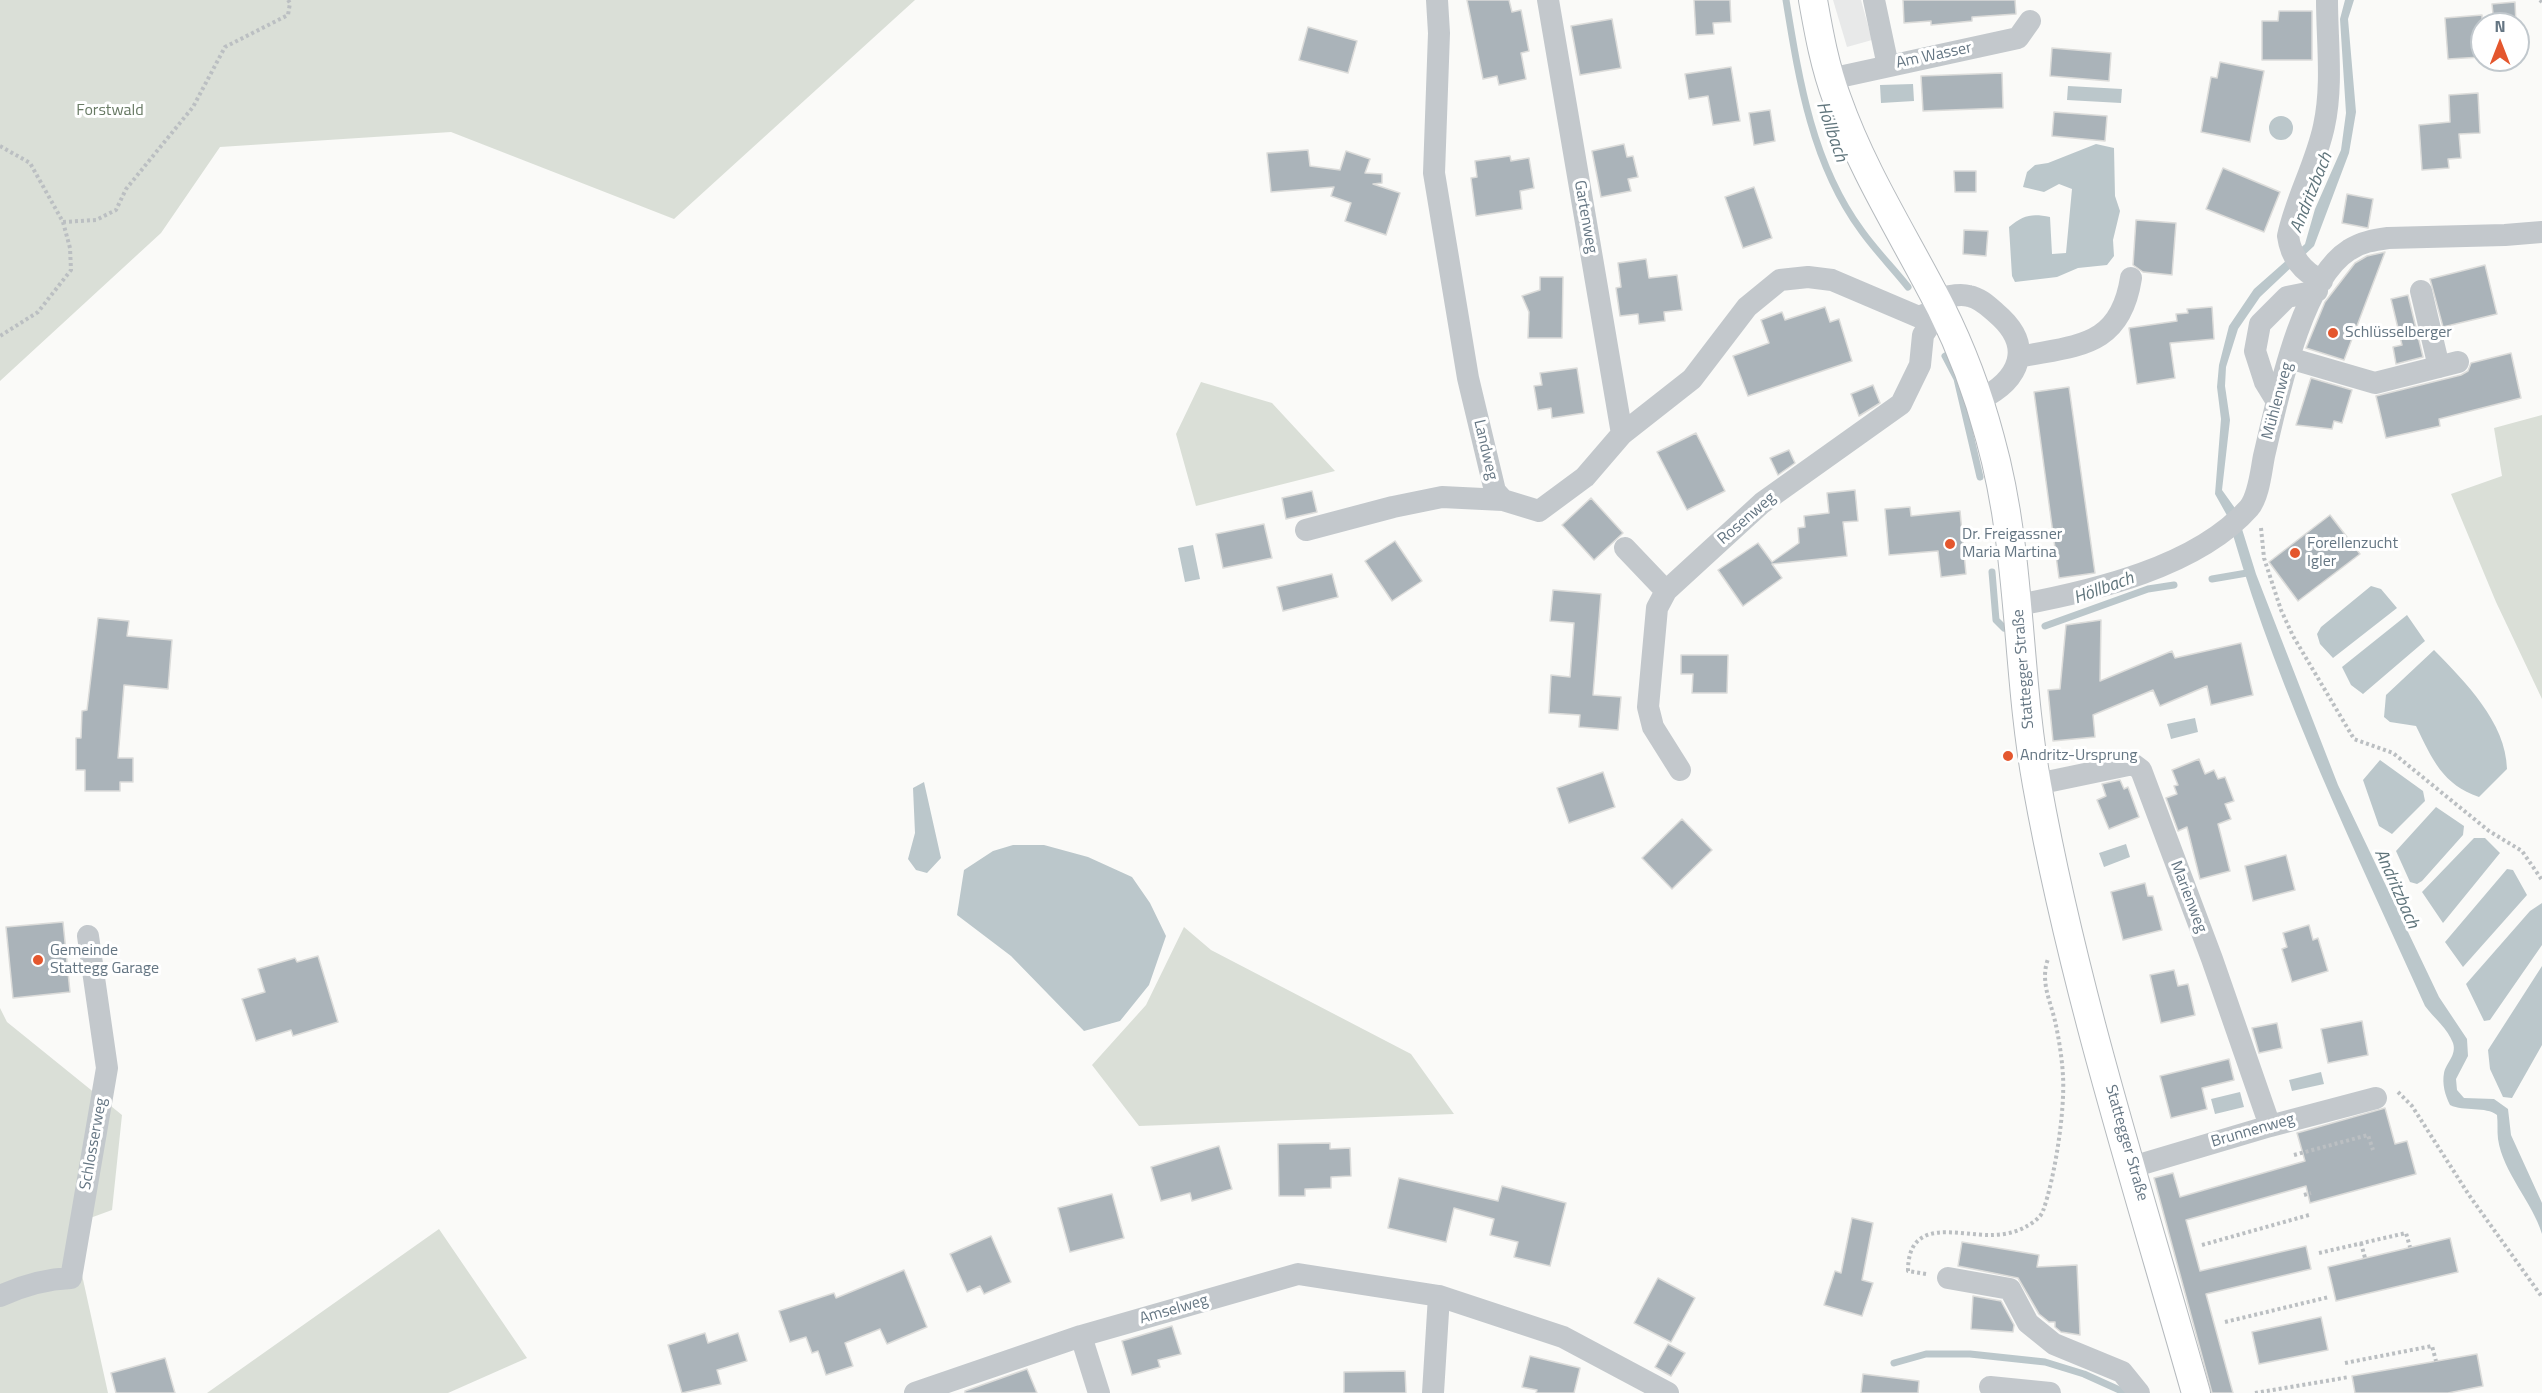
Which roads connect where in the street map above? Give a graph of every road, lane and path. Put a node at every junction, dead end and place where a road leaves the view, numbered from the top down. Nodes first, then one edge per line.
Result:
1 (288, 0) edge
2 (1437, 0) edge
3 (1548, 0) edge
4 (1813, 0) edge
5 (1874, 0) edge
6 (2327, 0) edge
7 (2030, 21) dead end
8 (1888, 66) junction
9 (1830, 79) junction
10 (0, 146) edge
11 (63, 222) junction
12 (2542, 232) edge
13 (2131, 278) dead end
14 (2320, 286) junction
15 (2421, 291) dead end
16 (1939, 303) junction
17 (0, 336) edge
18 (2019, 357) junction
19 (2289, 358) junction
20 (1979, 400) junction
21 (2276, 400) junction
22 (1622, 434) junction
23 (1503, 500) junction
24 (2251, 506) junction
25 (1306, 530) dead end
26 (1625, 548) dead end
27 (1666, 591) junction
28 (2018, 605) junction
29 (1680, 770) dead end
30 (2037, 784) junction
31 (2542, 880) edge
32 (88, 936) dead end
33 (2073, 944) junction
34 (2376, 1098) joint
35 (2270, 1126) junction
36 (2373, 1150) dead end
37 (2294, 1155) dead end
38 (2132, 1167) junction
39 (2311, 1193) dead end
40 (2304, 1195) dead end
41 (2309, 1215) dead end
42 (2361, 1244) junction
43 (2202, 1245) dead end
44 (2410, 1247) dead end
45 (2319, 1253) dead end
46 (2365, 1258) dead end
47 (1948, 1278) joint
48 (0, 1296) edge
49 (1439, 1296) junction
50 (2330, 1297) dead end
51 (2542, 1297) edge
52 (2224, 1322) dead end
53 (1080, 1336) junction
54 (2436, 1361) dead end
55 (2345, 1363) dead end
56 (2349, 1377) dead end
57 (1990, 1387) dead end
58 (915, 1393) edge
59 (1100, 1393) edge
60 (1433, 1393) edge
61 (1668, 1393) edge
62 (2050, 1393) edge
63 (2139, 1393) edge
64 (2196, 1393) edge
65 (2255, 1393) edge

1 - 11 path
2 - 23 street, Landweg
3 - 22 street, Gartenweg
4 - 9 main road, Stattegger Straße
5 - 8 street
6 - 14 street
7 - 8 street, Am Wasser
8 - 9 street, Am Wasser
9 - 16 main road, Stattegger Straße
10 - 11 path
11 - 17 path
12 - 14 street, Mühlenweg
13 - 18 street
14 - 19 street, Mühlenweg
14 - 21 street
15 - 19 street
16 - 18 street, Landweg
16 - 20 main road, Stattegger Straße
16 - 22 street, Landweg
16 - 27 street, Rosenweg
18 - 20 street
19 - 21 street, Mühlenweg
20 - 28 main road, Stattegger Straße
21 - 24 street, Mühlenweg
22 - 23 street, Landweg
23 - 25 street
24 - 28 street
24 - 31 path
26 - 27 street
27 - 29 street, Rosenweg
28 - 30 main road, Stattegger Straße
30 - 33 main road, Stattegger Straße
30 - 35 street, Marienweg
32 - 48 street, Schlosserweg
33 - 38 main road, Stattegger Straße
33 - 47 path
34 - 35 street, Brunnenweg
34 - 51 path
35 - 38 street, Brunnenweg
36 - 37 path
38 - 64 main road, Stattegger Straße
39 - 40 path
41 - 43 path
42 - 44 path
42 - 45 path
42 - 46 path
47 - 63 street
49 - 53 street, Amselweg
49 - 60 street
49 - 61 street, Amselweg
50 - 52 path
53 - 58 street, Amselweg
53 - 59 street
54 - 55 path
56 - 65 path
57 - 62 street

